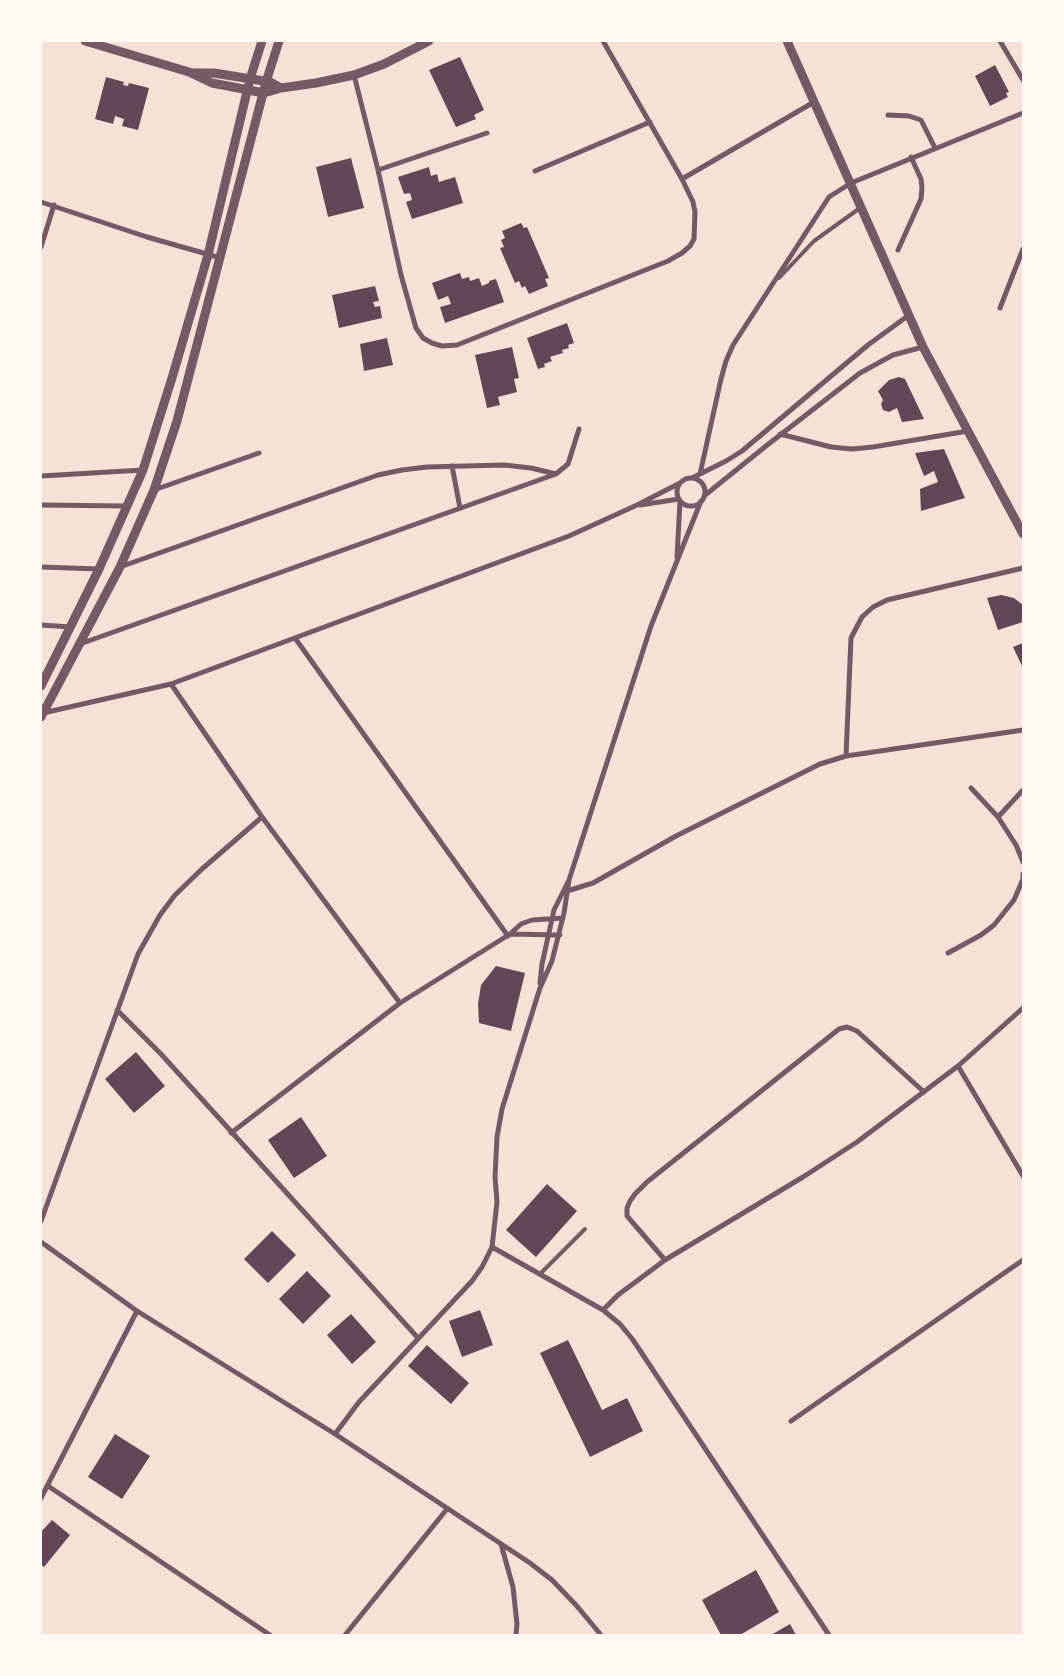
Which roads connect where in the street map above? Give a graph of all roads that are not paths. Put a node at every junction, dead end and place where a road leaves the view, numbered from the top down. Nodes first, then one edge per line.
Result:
1 (85, 41) edge
2 (262, 41) edge
3 (279, 41) edge
4 (429, 41) edge
5 (603, 41) edge
6 (787, 41) edge
7 (1000, 41) edge
8 (189, 72) junction
9 (354, 75) junction
10 (250, 79) junction
11 (1023, 80) edge
12 (266, 82) junction
13 (281, 88) junction
14 (248, 91) junction
15 (264, 93) junction
16 (814, 102) junction
17 (1023, 113) edge
18 (888, 115) dead end
19 (650, 122) junction
20 (487, 133) dead end
21 (934, 148) junction
22 (911, 157) junction
23 (378, 170) junction
24 (535, 171) dead end
25 (682, 179) junction
26 (851, 183) junction
27 (41, 202) edge
28 (54, 205) junction
29 (862, 207) junction
30 (41, 247) edge
31 (1023, 249) edge
32 (898, 250) dead end
33 (208, 254) junction
34 (220, 258) junction
35 (777, 279) junction
36 (1000, 308) dead end
37 (910, 315) junction
38 (924, 347) junction
39 (579, 429) dead end
40 (968, 431) junction
41 (780, 434) junction
42 (259, 453) dead end
43 (452, 466) junction
44 (143, 470) junction
45 (556, 474) junction
46 (700, 474) junction
47 (41, 476) edge
48 (692, 478) junction
49 (680, 483) junction
50 (154, 490) junction
51 (703, 499) junction
52 (680, 500) junction
53 (41, 505) edge
54 (637, 505) junction
55 (126, 506) junction
56 (460, 508) junction
57 (1023, 534) edge
58 (676, 560) junction
59 (41, 567) edge
60 (120, 568) junction
61 (1023, 568) edge
62 (99, 570) junction
63 (41, 625) edge
64 (71, 626) junction
65 (295, 638) junction
66 (80, 644) junction
67 (171, 684) junction
68 (41, 686) edge
69 (42, 715) edge
70 (1023, 730) edge
71 (846, 756) junction
72 (971, 788) dead end
73 (1023, 790) edge
74 (262, 817) junction
75 (998, 817) junction
76 (1023, 862) edge
77 (1023, 874) edge
78 (565, 891) junction
79 (552, 918) junction
80 (563, 918) junction
81 (509, 935) junction
82 (548, 935) junction
83 (560, 935) junction
84 (948, 953) dead end
85 (540, 988) junction
86 (400, 1003) junction
87 (1023, 1008) edge
88 (117, 1010) junction
89 (958, 1066) junction
90 (924, 1092) junction
91 (231, 1132) junction
92 (1023, 1176) edge
93 (41, 1220) edge
94 (585, 1229) dead end
95 (41, 1242) edge
96 (492, 1247) junction
97 (665, 1260) junction
98 (1023, 1260) edge
99 (540, 1274) junction
100 (603, 1310) junction
101 (137, 1311) junction
102 (418, 1338) junction
103 (791, 1421) dead end
104 (335, 1434) junction
105 (48, 1486) junction
106 (41, 1498) edge
107 (447, 1509) junction
108 (501, 1544) junction
109 (270, 1635) edge
110 (345, 1635) edge
111 (516, 1635) edge
112 (601, 1635) edge
113 (828, 1635) edge

1 - 8 street
2 - 10 street
3 - 12 street
4 - 9 street
5 - 19 street
6 - 16 street
7 - 11 street
8 - 10 street
8 - 14 street
9 - 13 street
9 - 23 street
10 - 12 street
10 - 14 street
12 - 13 street
12 - 15 street
13 - 15 street
14 - 15 street
14 - 33 street
15 - 34 street
16 - 25 street
16 - 26 street
17 - 21 street
18 - 21 street
19 - 24 street
19 - 25 street
20 - 23 street
21 - 22 street
22 - 26 street
22 - 32 street
23 - 25 street
26 - 29 street
26 - 35 street
27 - 28 street
28 - 30 street
28 - 33 street
29 - 35 lane
29 - 37 street
31 - 36 street
33 - 34 street
33 - 44 street
34 - 50 street
35 - 46 street
37 - 38 street
37 - 46 street
38 - 40 street
38 - 41 street
39 - 45 street
40 - 41 street
40 - 57 street
41 - 51 street
42 - 50 street
43 - 45 street
43 - 56 street
43 - 60 street
44 - 47 street
44 - 55 street
45 - 56 street
46 - 48 street
48 - 49 street
48 - 51 street
49 - 52 street
49 - 54 street
50 - 60 street
51 - 52 street
51 - 58 street
52 - 54 street
52 - 58 street
53 - 55 street
54 - 65 street
55 - 62 street
56 - 66 street
58 - 78 street
59 - 62 street
60 - 66 street
61 - 71 street
62 - 64 street
63 - 64 street
64 - 68 street
65 - 67 street
65 - 81 street
66 - 69 street
67 - 69 street
67 - 74 street
70 - 71 street
71 - 78 street
72 - 75 street
73 - 75 street
74 - 86 street
74 - 88 street
75 - 76 street
77 - 84 street
78 - 79 street
78 - 80 street
79 - 80 street
79 - 81 street
79 - 82 street
80 - 83 street
81 - 82 street
81 - 86 street
82 - 83 street
82 - 85 street
83 - 85 street
85 - 96 street
86 - 91 street
87 - 89 street
88 - 91 street
88 - 93 street
89 - 90 street
89 - 92 street
90 - 97 street
90 - 97 street
91 - 102 street
94 - 99 lane
95 - 101 street
96 - 99 street
96 - 102 street
97 - 100 street
98 - 103 street
99 - 100 street
100 - 113 street
101 - 104 street
101 - 105 street
102 - 104 street
104 - 107 street
105 - 106 street
105 - 109 street
107 - 108 street
107 - 110 street
108 - 111 street
108 - 112 street

